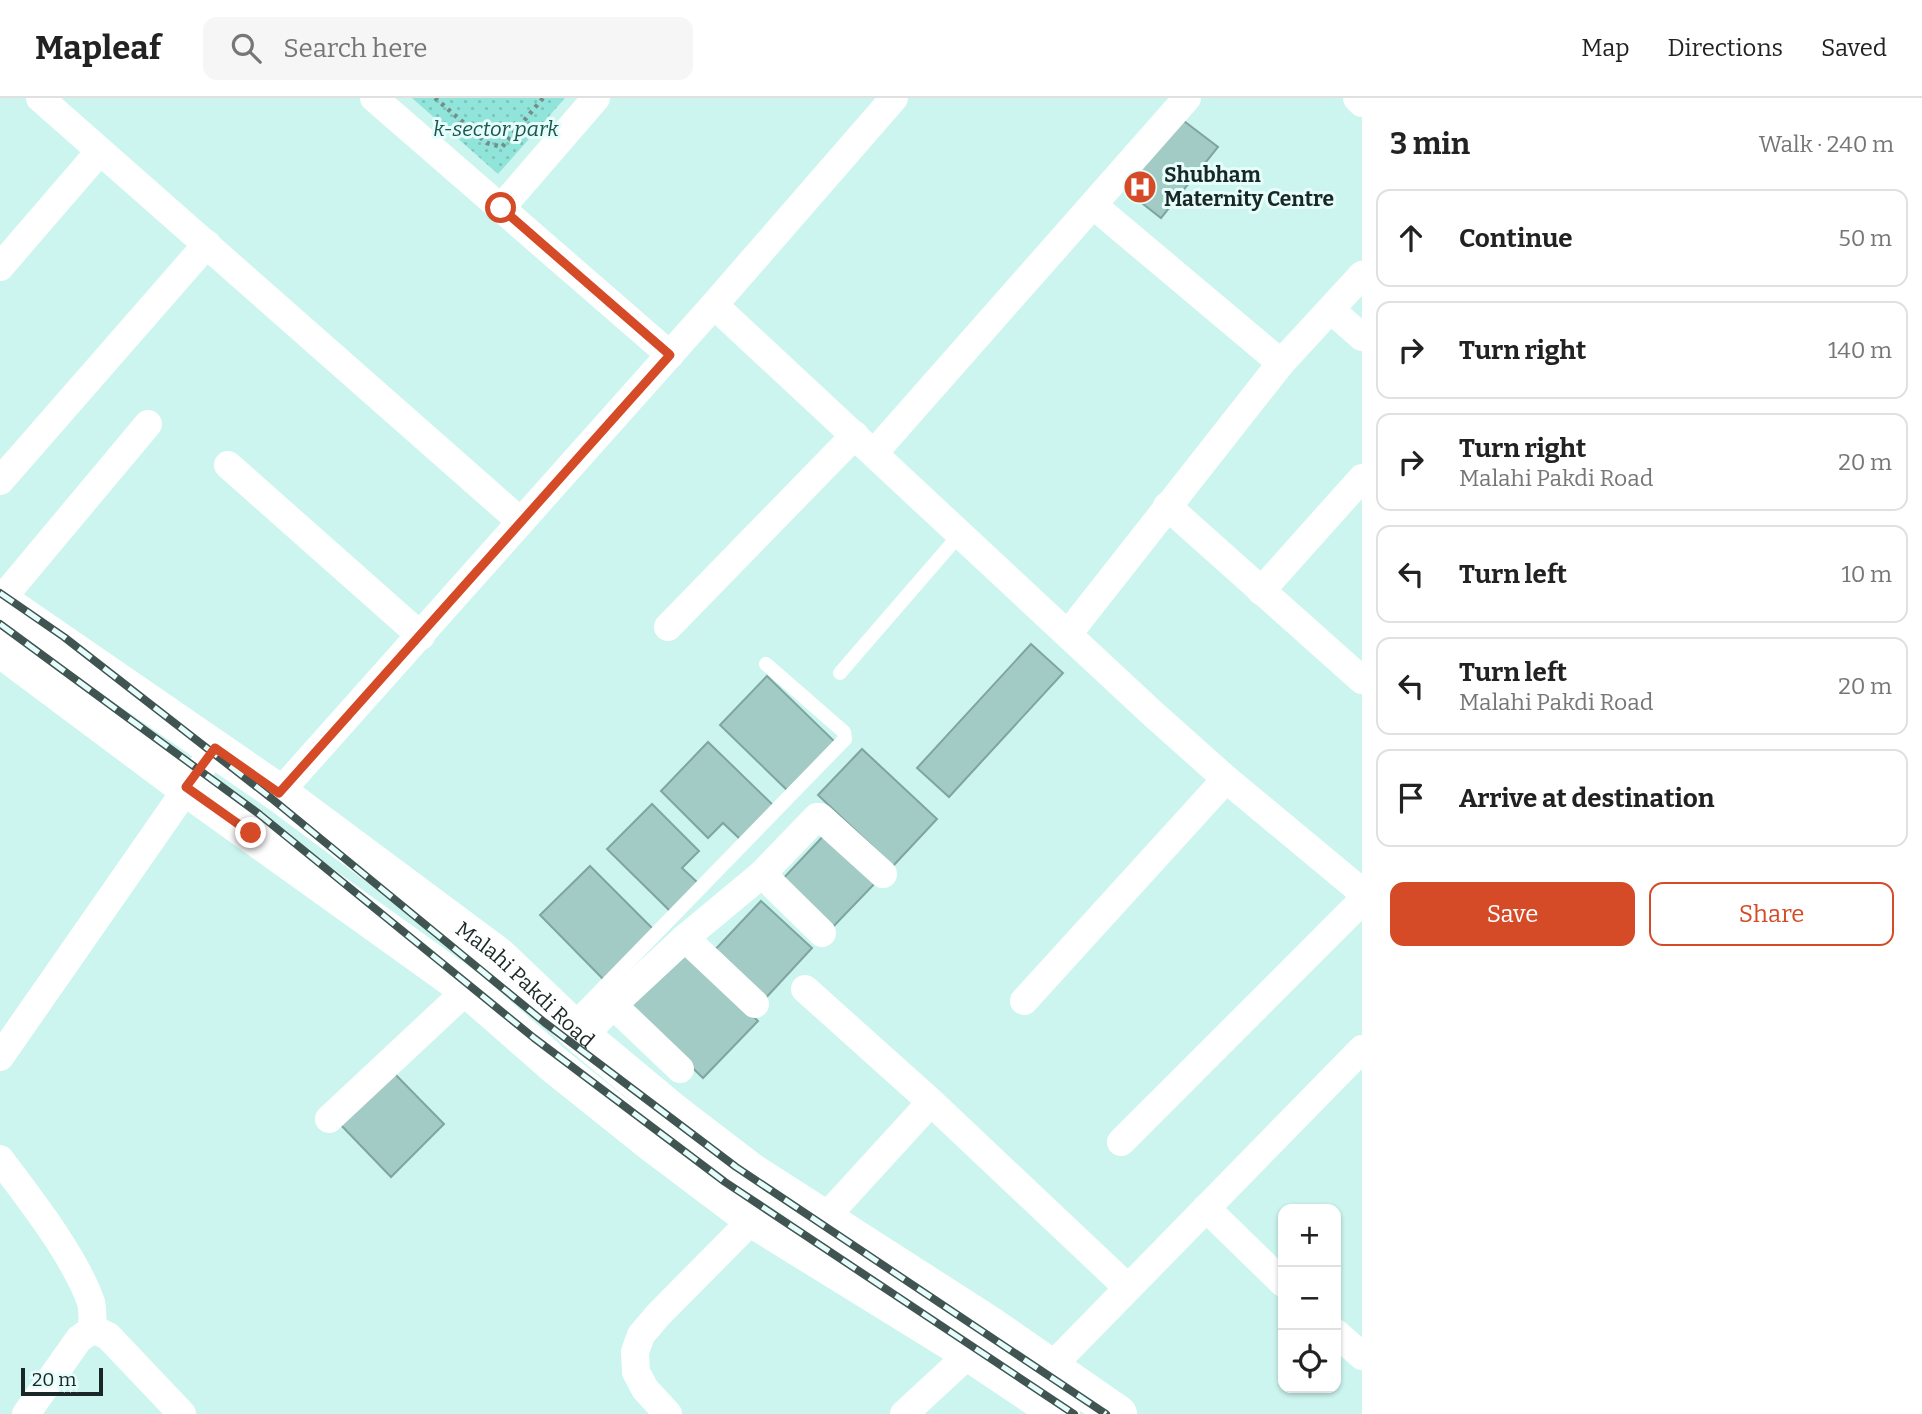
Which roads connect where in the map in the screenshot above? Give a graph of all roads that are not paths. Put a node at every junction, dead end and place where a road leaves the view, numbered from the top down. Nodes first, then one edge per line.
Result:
1 (40, 98) edge
2 (374, 98) edge
3 (596, 98) edge
4 (894, 98) edge
5 (1187, 98) edge
6 (1357, 98) edge
7 (1362, 103) edge
8 (100, 151) junction
9 (1093, 205) junction
10 (501, 208) junction
11 (207, 244) junction
12 (0, 267) edge
13 (1362, 275) edge
14 (714, 305) junction
15 (1331, 310) junction
16 (1362, 337) edge
17 (670, 355) junction
18 (1282, 363) junction
19 (148, 424) dead end
20 (865, 444) junction
21 (228, 465) dead end
22 (1362, 478) edge
23 (0, 481) edge
24 (1167, 506) junction
25 (520, 521) junction
26 (961, 533) junction
27 (1261, 591) junction
28 (0, 601) edge
29 (668, 627) dead end
30 (1068, 634) junction
31 (421, 636) junction
32 (0, 648) edge
33 (765, 664) dead end
34 (840, 673) dead end
35 (1362, 680) edge
36 (215, 748) junction
37 (1226, 779) junction
38 (186, 787) junction
39 (279, 793) junction
40 (762, 874) junction
41 (883, 874) dead end
42 (1362, 892) edge
43 (1362, 901) edge
44 (822, 933) dead end
45 (685, 938) junction
46 (468, 989) junction
47 (805, 989) dead end
48 (1024, 1001) dead end
49 (755, 1004) dead end
50 (613, 1005) junction
51 (576, 1030) junction
52 (1362, 1049) edge
53 (0, 1058) edge
54 (680, 1069) dead end
55 (931, 1102) junction
56 (329, 1119) dead end
57 (1121, 1142) dead end
58 (0, 1159) edge
59 (1206, 1208) junction
60 (753, 1219) junction
61 (824, 1219) junction
62 (860, 1264) junction
63 (1278, 1278) edge
64 (1128, 1288) junction
65 (93, 1329) junction
66 (1341, 1337) edge
67 (970, 1353) junction
68 (1362, 1356) edge
69 (1039, 1379) junction
70 (26, 1414) edge
71 (182, 1414) edge
72 (668, 1414) edge
73 (904, 1414) edge
74 (1061, 1414) edge
75 (1118, 1414) edge

1 - 8 street
2 - 10 street
3 - 10 street
4 - 14 street
5 - 9 street
6 - 7 street
8 - 11 street
8 - 12 street
9 - 18 street
9 - 20 street
10 - 17 street
11 - 23 street
11 - 25 street
13 - 15 street
14 - 17 street
14 - 20 street
15 - 16 street
15 - 18 street
17 - 25 street
18 - 24 street
19 - 28 street
20 - 26 street
20 - 29 street
21 - 31 street
22 - 27 street
24 - 27 street
24 - 30 street
25 - 31 street
26 - 30 street
26 - 34 lane
27 - 35 street
28 - 36 main road, Malahi Pakdi Road
30 - 37 street
31 - 39 street
32 - 38 main road, Malahi Pakdi Road
33 - 51 lane
36 - 38 street
36 - 39 main road, Malahi Pakdi Road
37 - 42 street
37 - 48 street
38 - 46 main road, Malahi Pakdi Road
38 - 53 street
39 - 51 main road, Malahi Pakdi Road
40 - 41 street
40 - 44 street
40 - 45 street
43 - 57 street
45 - 49 street
45 - 50 street
46 - 56 street
46 - 60 main road, Malahi Pakdi Road
47 - 55 street
50 - 51 street
50 - 54 street
51 - 61 main road, Malahi Pakdi Road
52 - 59 street
55 - 61 street
55 - 64 street
58 - 65 street
59 - 63 street
59 - 64 street
60 - 62 main road, Malahi Pakdi Road
60 - 72 street
61 - 62 main road, Malahi Pakdi Road
62 - 67 main road, Malahi Pakdi Road
62 - 69 main road, Malahi Pakdi Road
64 - 69 street
65 - 70 street
65 - 71 street
66 - 68 street
67 - 69 main road, Malahi Pakdi Road
67 - 73 street
69 - 74 main road
69 - 75 main road

